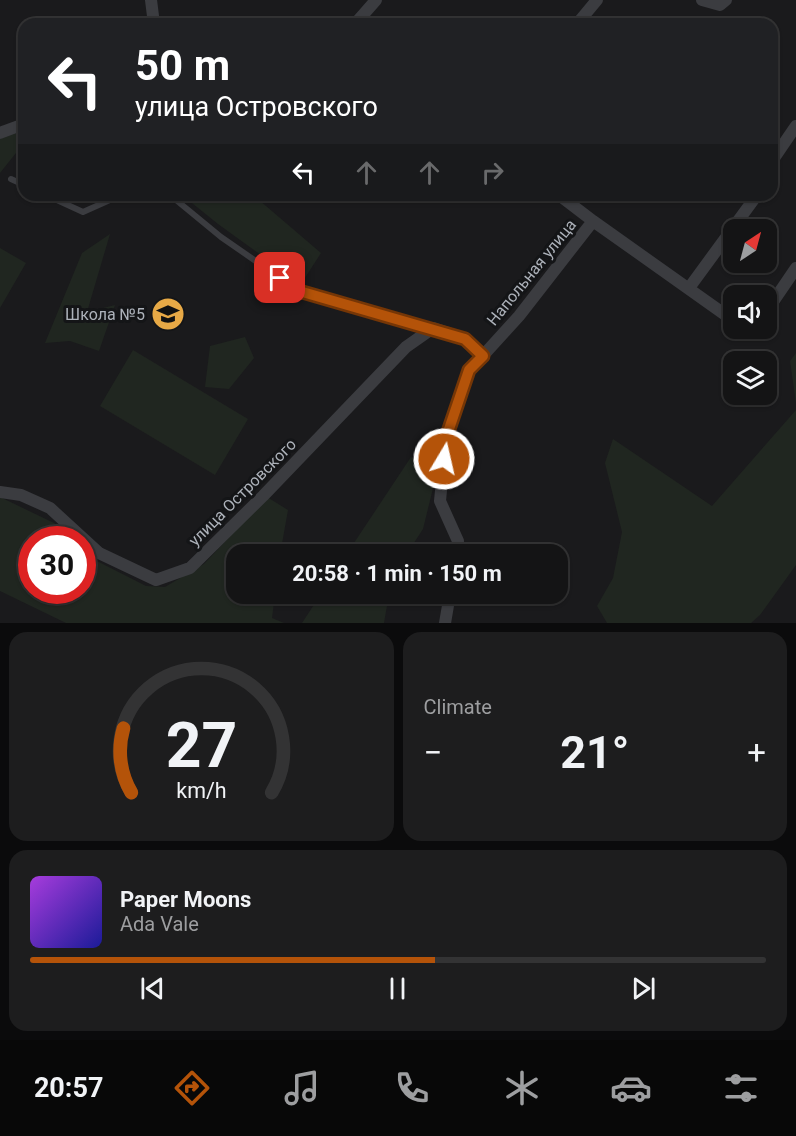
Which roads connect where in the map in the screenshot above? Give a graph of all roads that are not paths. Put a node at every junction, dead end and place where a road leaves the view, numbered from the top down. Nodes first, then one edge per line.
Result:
1 (151, 0) edge
2 (376, 0) edge
3 (597, 0) edge
4 (702, 0) edge
5 (726, 0) edge
6 (153, 18) edge
7 (360, 18) edge
8 (582, 18) edge
9 (18, 126) edge
10 (796, 126) edge
11 (0, 133) edge
12 (778, 152) edge
13 (11, 179) dead end
14 (18, 182) edge
15 (59, 201) edge
16 (108, 201) edge
17 (177, 201) edge
18 (567, 201) edge
19 (753, 201) edge
20 (593, 221) junction
21 (796, 268) edge
22 (690, 288) junction
23 (777, 296) edge
24 (723, 313) edge
25 (433, 328) junction
26 (483, 356) junction
27 (0, 492) edge
28 (458, 544) edge
29 (448, 604) edge
30 (445, 623) edge

1 - 6 street
2 - 7 street
3 - 8 street
4 - 5 street
9 - 11 street
10 - 12 street
13 - 14 lane
15 - 16 lane
17 - 25 lane
18 - 20 street
19 - 22 street
20 - 22 street
20 - 26 street, Напольная улица
21 - 23 street
22 - 24 street
25 - 26 street
25 - 27 street, улица Островского
26 - 28 street, Напольная улица
29 - 30 street

